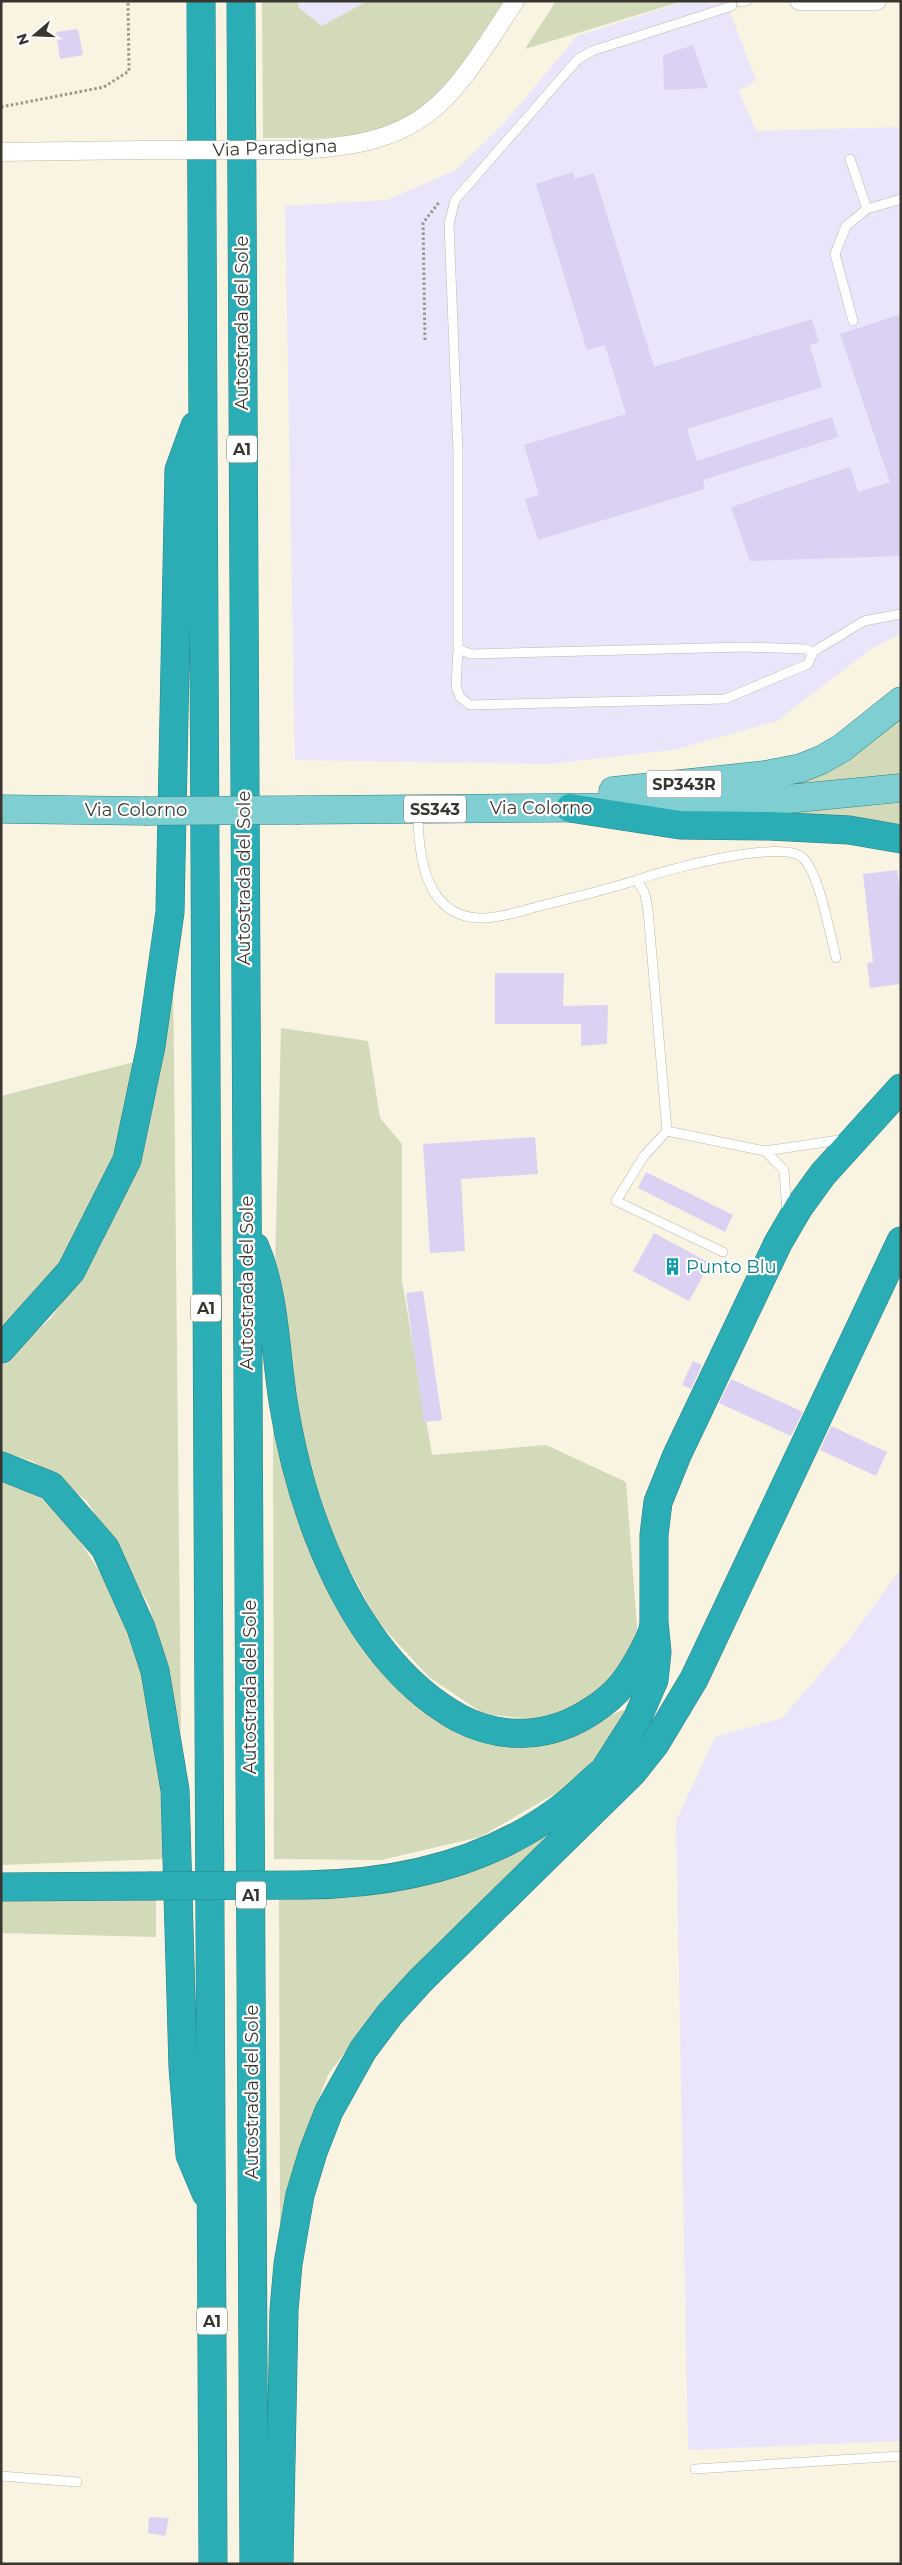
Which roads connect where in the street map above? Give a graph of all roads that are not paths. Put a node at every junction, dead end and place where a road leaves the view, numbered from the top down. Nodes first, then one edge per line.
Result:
1 (201, 1) edge
2 (241, 1) edge
3 (515, 1) edge
4 (742, 1) edge
5 (746, 1) edge
6 (799, 1) edge
7 (877, 1) edge
8 (732, 6) dead end
9 (1, 152) edge
10 (850, 159) dead end
11 (901, 199) edge
12 (867, 209) junction
13 (853, 321) dead end
14 (201, 411) junction
15 (901, 614) edge
16 (458, 649) junction
17 (813, 652) junction
18 (901, 701) edge
19 (901, 788) edge
20 (570, 808) junction
21 (1, 809) edge
22 (418, 809) junction
23 (447, 809) junction
24 (901, 839) edge
25 (637, 880) junction
26 (836, 958) dead end
27 (901, 1088) edge
28 (667, 1131) junction
29 (855, 1137) junction
30 (765, 1151) junction
31 (788, 1225) junction
32 (247, 1227) junction
33 (901, 1241) edge
34 (723, 1252) dead end
35 (1, 1349) edge
36 (1, 1466) edge
37 (654, 1622) junction
38 (675, 1709) junction
39 (604, 1771) junction
40 (1, 1887) edge
41 (210, 2205) junction
42 (901, 2456) edge
43 (695, 2468) dead end
44 (1, 2476) edge
45 (77, 2482) dead end
46 (213, 2564) edge
47 (254, 2564) edge
48 (279, 2564) edge

1 - 14 highway, A1
2 - 32 highway, Autostrada del Sole / A1
3 - 9 street, Via Paradigna, bridge
4 - 5 lane
6 - 7 street
8 - 16 lane
10 - 12 lane
11 - 12 lane
12 - 13 lane
14 - 35 highway
14 - 41 highway, A1
15 - 17 lane
16 - 17 lane
16 - 17 lane
18 - 23 main road, SP343R
19 - 20 main road, Via Colorno
20 - 23 main road, Via Colorno / SS343
20 - 24 highway
21 - 22 main road, Via Colorno / SS343, bridge
22 - 23 main road, Via Colorno / SS343
22 - 25 lane
25 - 26 lane
25 - 28 lane
27 - 29 highway
28 - 30 lane
28 - 34 lane
29 - 30 lane
29 - 31 highway
30 - 31 lane
31 - 37 highway
32 - 37 highway
32 - 47 highway, Autostrada del Sole / A1
33 - 38 highway
36 - 41 highway
37 - 39 highway
38 - 39 highway
38 - 48 highway
39 - 40 highway, bridge
41 - 46 highway, A1
42 - 43 lane
44 - 45 lane

